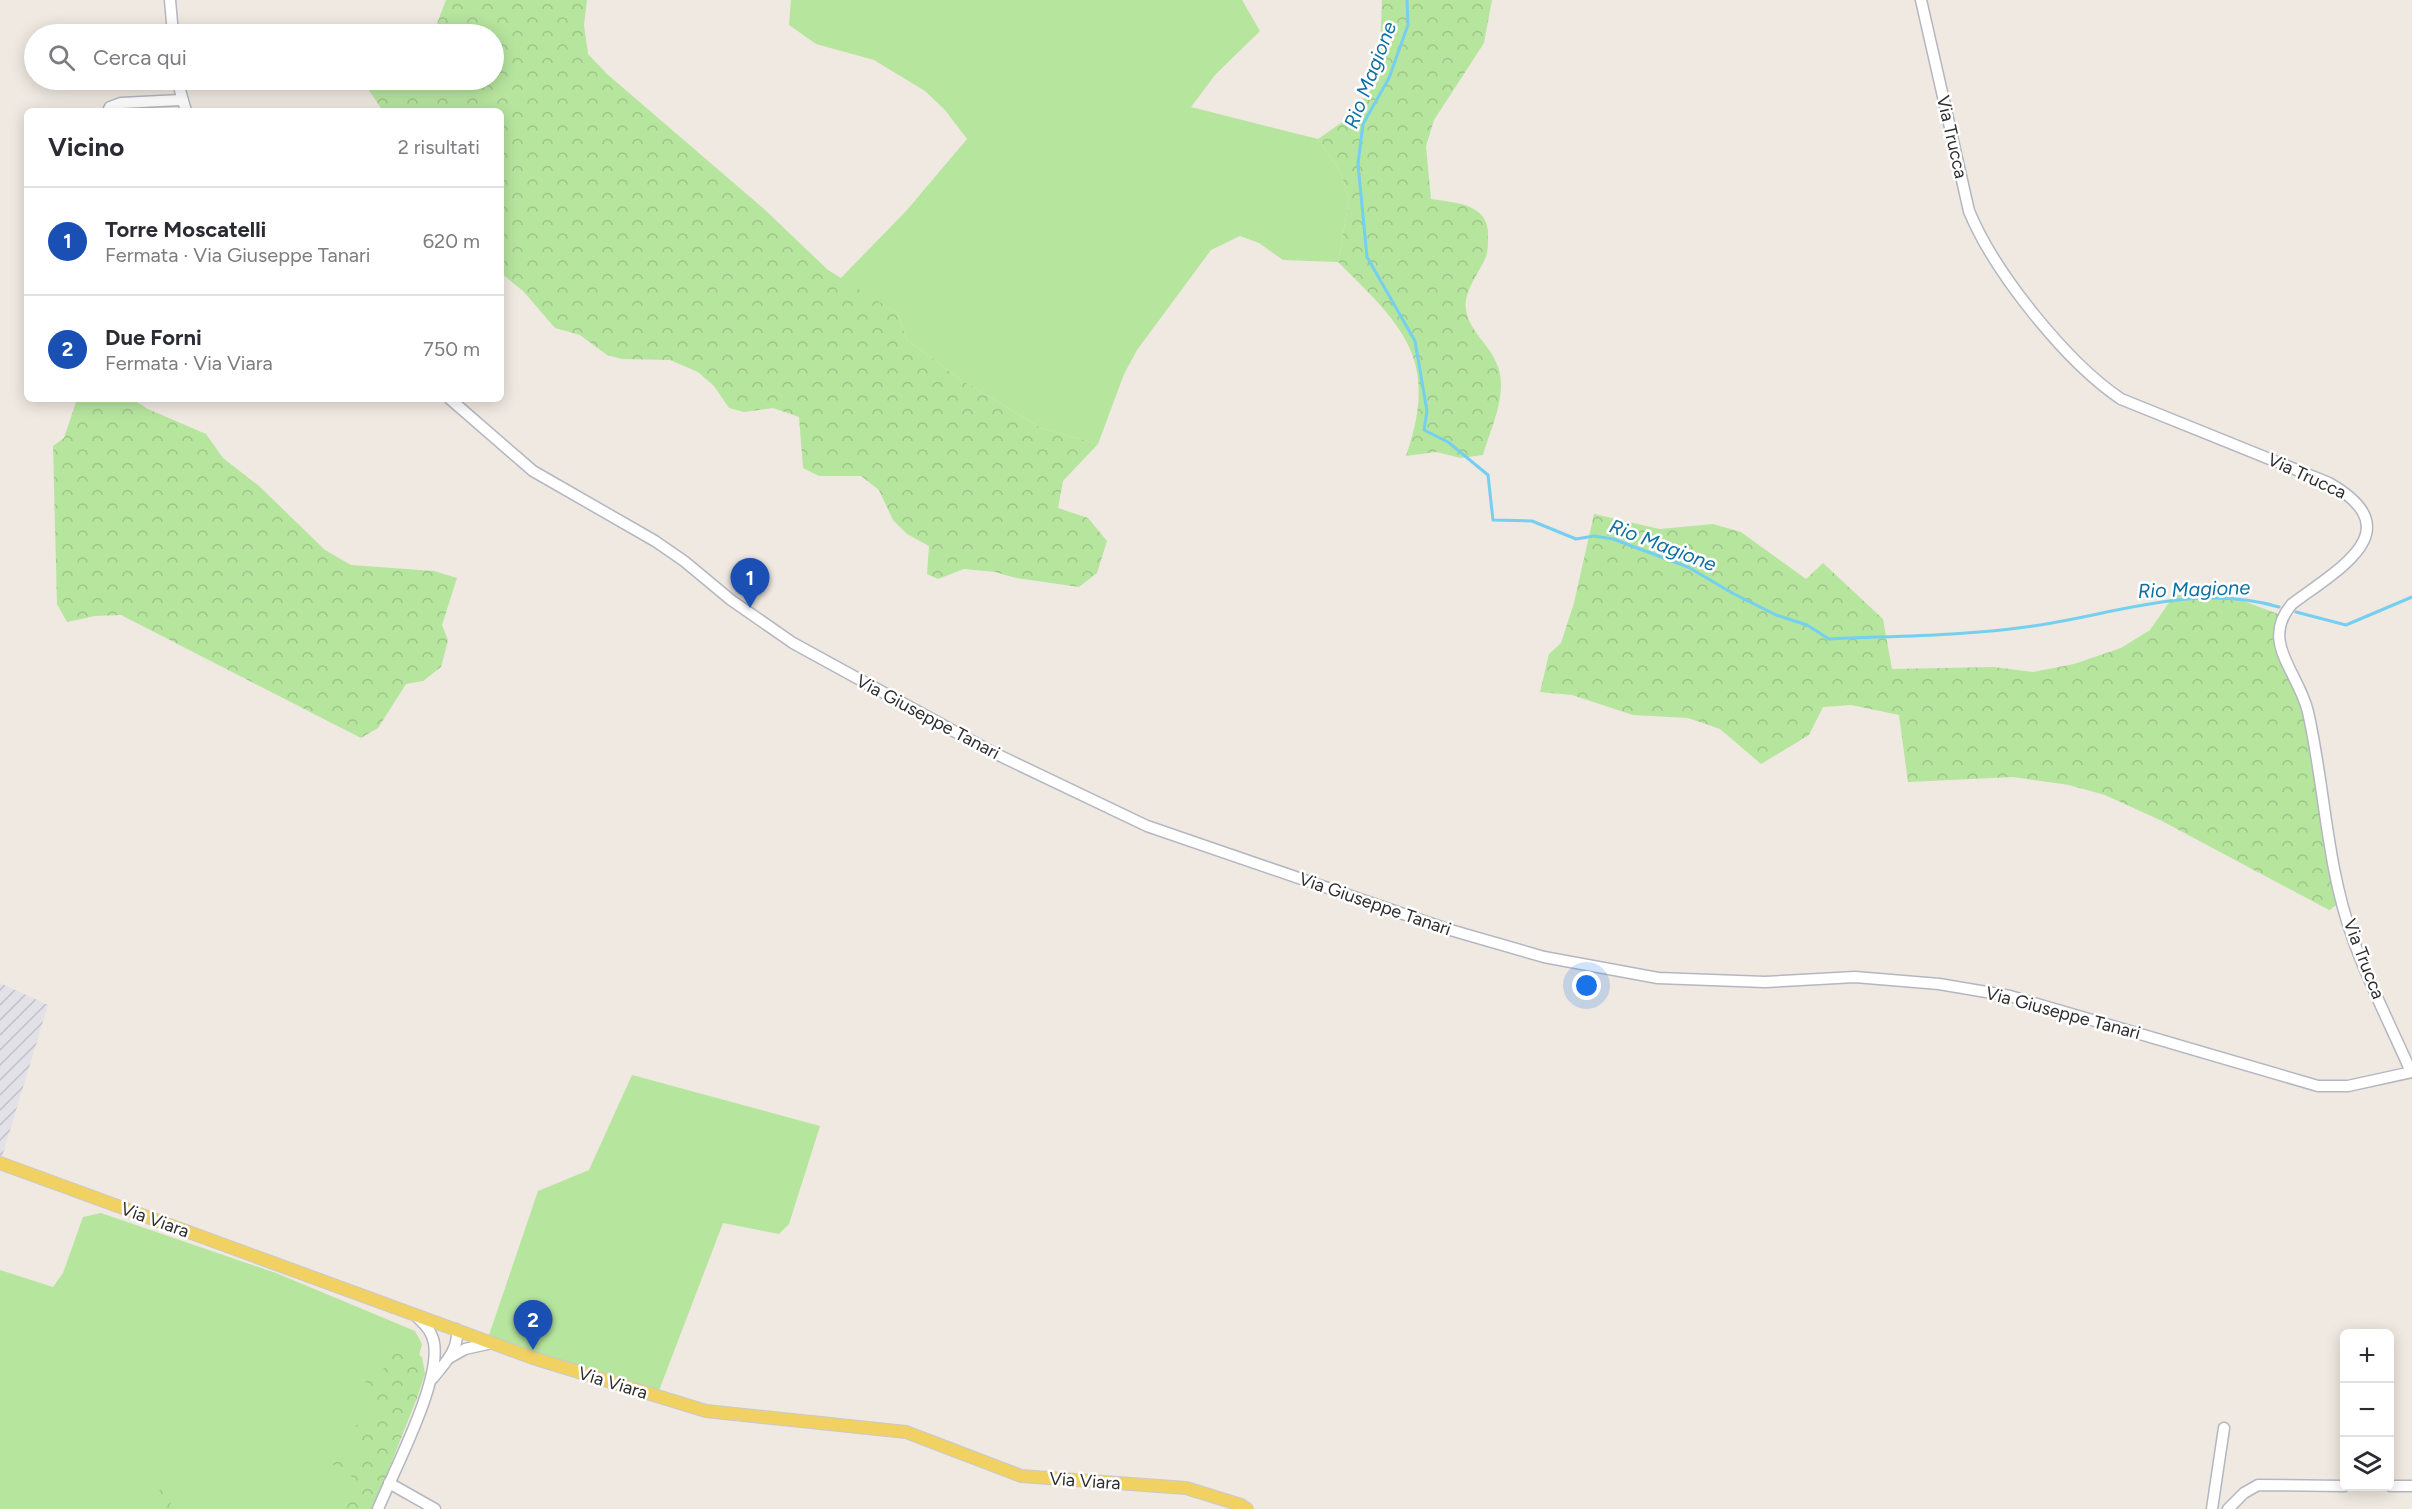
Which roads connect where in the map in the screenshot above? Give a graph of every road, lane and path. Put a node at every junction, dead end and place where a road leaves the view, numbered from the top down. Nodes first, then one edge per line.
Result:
1 (170, 0) edge
2 (1921, 0) edge
3 (172, 24) edge
4 (180, 90) edge
5 (182, 100) junction
6 (110, 108) edge
7 (185, 108) edge
8 (453, 402) edge
9 (2412, 1072) edge
10 (0, 1162) edge
11 (413, 1313) junction
12 (452, 1328) junction
13 (434, 1342) junction
14 (492, 1343) junction
15 (449, 1358) junction
16 (432, 1378) junction
17 (2224, 1428) dead end
18 (389, 1483) junction
19 (2340, 1486) edge
20 (2394, 1486) edge
21 (2412, 1486) edge
22 (378, 1509) edge
23 (435, 1509) edge
24 (1247, 1509) edge
25 (2211, 1509) edge
26 (2228, 1509) edge

1 - 3 street
2 - 9 street, Via Trucca
4 - 5 street
5 - 6 street
5 - 7 street
8 - 9 street, Via Giuseppe Tanari
10 - 11 main road, Via Viara
11 - 12 main road, Via Viara
11 - 13 street
12 - 13 street
12 - 14 main road, Via Viara
12 - 15 street
13 - 16 street
14 - 15 street
14 - 24 main road, Via Viara
15 - 16 street
16 - 18 street
17 - 25 street
18 - 22 street
18 - 23 street
19 - 26 street
20 - 21 street

